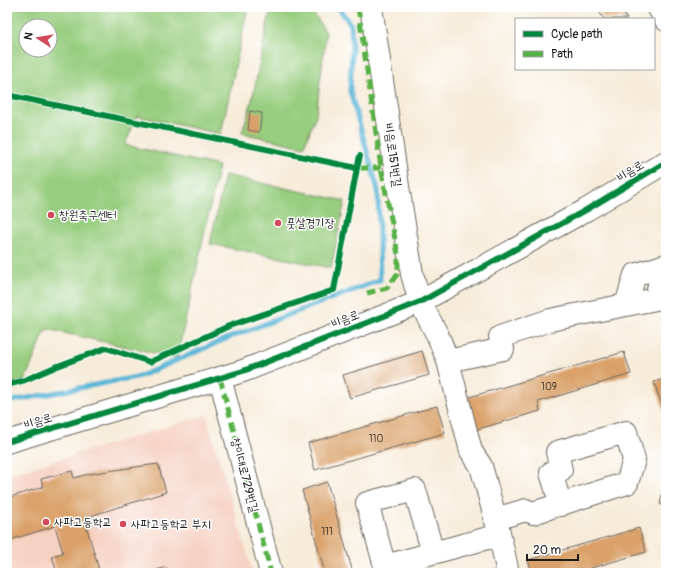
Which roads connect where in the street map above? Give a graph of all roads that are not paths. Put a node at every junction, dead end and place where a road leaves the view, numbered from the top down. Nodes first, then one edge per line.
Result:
1 (372, 7) edge
2 (658, 7) edge
3 (666, 20) edge
4 (666, 162) edge
5 (420, 302) junction
6 (626, 305) dead end
7 (448, 362) junction
8 (220, 378) junction
9 (7, 442) edge
10 (561, 505) dead end
11 (497, 527) junction
12 (433, 553) dead end
13 (271, 573) edge
14 (508, 573) edge

1 - 5 street, 비음로151번길
2 - 3 street
4 - 5 street, 비음로
5 - 7 street, 비음로151번길
5 - 8 street, 비음로
6 - 7 street
7 - 11 street, 비음로151번길
8 - 9 street, 비음로
8 - 13 street, 창이대로729번길
10 - 11 street
11 - 12 street
11 - 14 street, 비음로151번길

